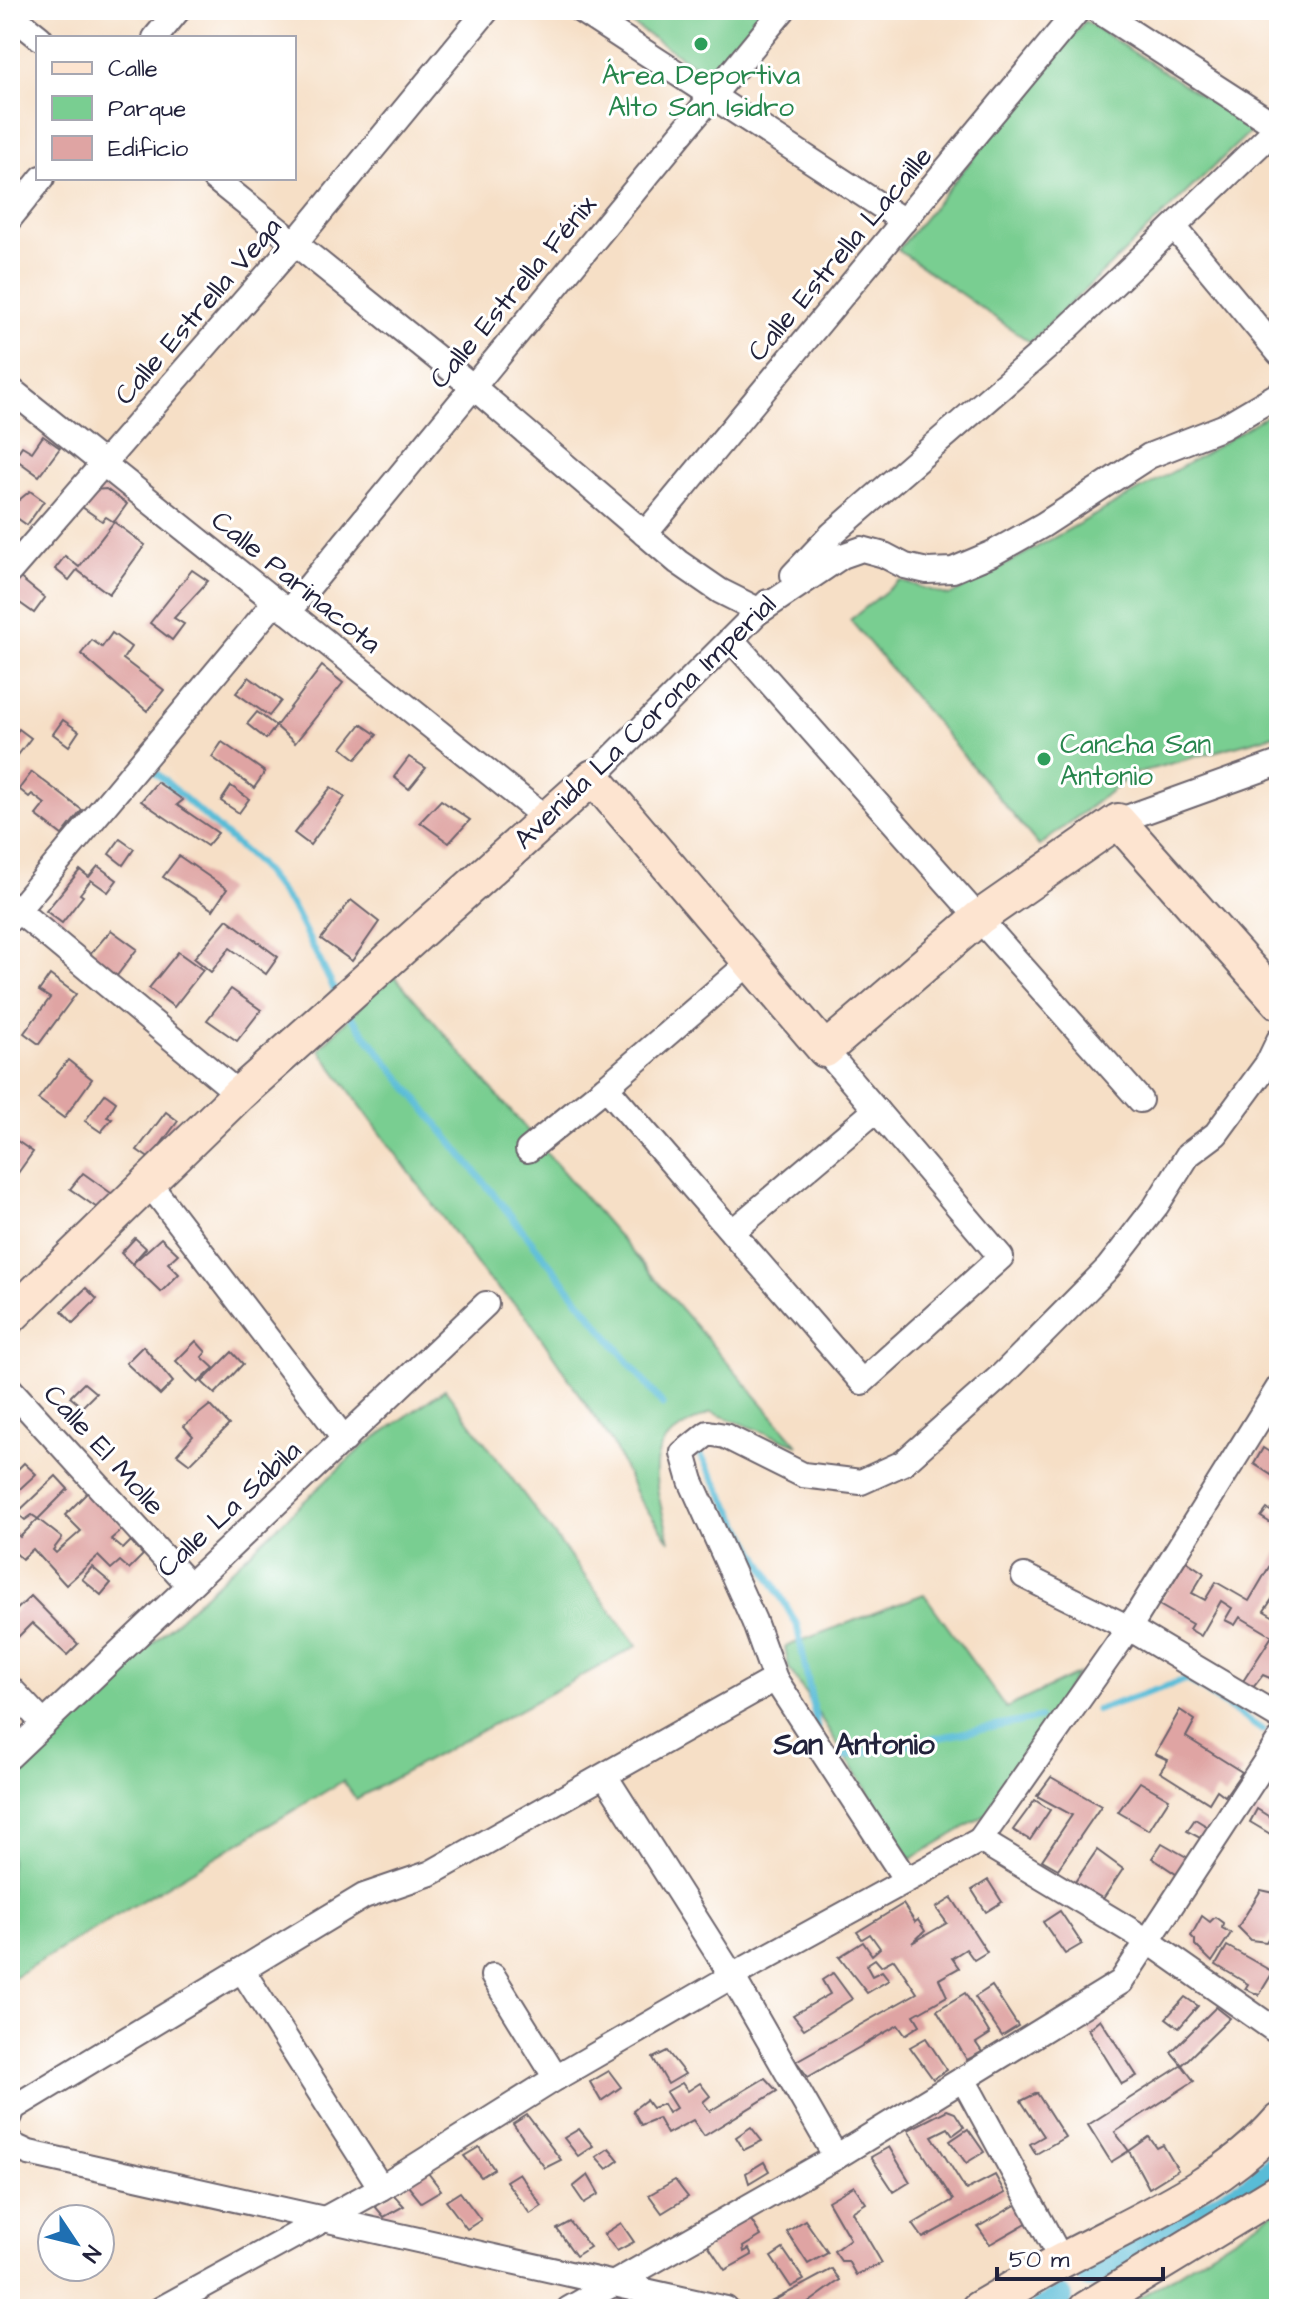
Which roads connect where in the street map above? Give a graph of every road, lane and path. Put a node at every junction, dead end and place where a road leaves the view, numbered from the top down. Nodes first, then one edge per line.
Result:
1 (178, 10) edge
2 (487, 10) edge
3 (580, 10) edge
4 (783, 10) edge
5 (1078, 10) edge
6 (1097, 10) edge
7 (10, 14) edge
8 (38, 36) edge
9 (157, 36) edge
10 (711, 97) junction
11 (1278, 127) edge
12 (40, 180) edge
13 (216, 180) edge
14 (10, 218) edge
15 (904, 221) junction
16 (1174, 227) junction
17 (295, 243) junction
18 (1279, 353) edge
19 (472, 386) junction
20 (10, 389) edge
21 (1279, 394) edge
22 (104, 464) junction
23 (645, 534) junction
24 (10, 571) edge
25 (281, 607) junction
26 (760, 611) junction
27 (732, 640) junction
28 (1279, 763) edge
29 (593, 777) junction
30 (547, 819) junction
31 (1118, 821) junction
32 (12, 911) edge
33 (980, 917) junction
34 (749, 963) junction
35 (1279, 1002) edge
36 (1279, 1040) edge
37 (825, 1050) junction
38 (606, 1087) junction
39 (239, 1094) junction
40 (1140, 1100) dead end
41 (876, 1110) junction
42 (528, 1150) dead end
43 (148, 1182) junction
44 (732, 1232) junction
45 (486, 1304) dead end
46 (10, 1317) edge
47 (1279, 1387) edge
48 (10, 1389) edge
49 (345, 1440) junction
50 (1024, 1576) dead end
51 (189, 1585) junction
52 (1129, 1628) junction
53 (775, 1679) junction
54 (10, 1688) edge
55 (1279, 1717) edge
56 (44, 1724) junction
57 (1279, 1741) edge
58 (10, 1756) edge
59 (605, 1776) junction
60 (980, 1840) junction
61 (906, 1880) junction
62 (1148, 1941) junction
63 (242, 1970) junction
64 (493, 1976) dead end
65 (732, 1976) junction
66 (1279, 2033) edge
67 (556, 2078) junction
68 (963, 2079) junction
69 (11, 2112) edge
70 (1279, 2121) edge
71 (10, 2141) edge
72 (836, 2157) junction
73 (381, 2188) junction
74 (1279, 2191) edge
75 (327, 2219) junction
76 (1062, 2261) junction
77 (614, 2282) junction
78 (1093, 2308) edge
79 (161, 2309) edge
80 (569, 2309) edge
81 (726, 2309) edge
82 (978, 2309) edge

1 - 9 street
2 - 17 street, Calle Estrella Vega
3 - 10 street
4 - 10 street, Calle Estrella Fénix
5 - 15 street, Calle Estrella Lacaille
6 - 11 street
7 - 8 street
10 - 15 street
10 - 19 street, Calle Estrella Fénix
11 - 16 street, Avenida La Corona Imperial
12 - 14 street
13 - 17 street
15 - 23 street, Calle Estrella Lacaille
16 - 18 street
16 - 26 street, Avenida La Corona Imperial
17 - 19 street
17 - 22 street, Calle Estrella Vega
19 - 23 street
19 - 25 street, Calle Estrella Fénix
20 - 22 street, Calle Parinacota
21 - 26 street
22 - 24 street, Calle Estrella Vega
22 - 25 street, Calle Parinacota
23 - 26 street
25 - 30 street, Calle Parinacota
25 - 32 street, Calle Estrella Fénix
26 - 27 street, Avenida La Corona Imperial
27 - 29 street, Avenida La Corona Imperial
27 - 33 street
28 - 31 street
29 - 30 street, Avenida La Corona Imperial
29 - 34 street
30 - 39 street, Avenida La Corona Imperial
31 - 33 street
31 - 35 street
32 - 39 street
33 - 37 street
33 - 40 street
34 - 37 street
34 - 38 street
36 - 53 street
37 - 41 street
38 - 42 street
38 - 44 street
39 - 43 street, Avenida La Corona Imperial
41 - 44 street
41 - 44 street
43 - 46 street, Avenida La Corona Imperial
43 - 49 street
45 - 49 street, Calle La Sábila
47 - 52 street
48 - 51 street, Calle El Molle
49 - 51 street, Calle La Sábila
50 - 52 street
51 - 56 street, Calle La Sábila
52 - 55 street
52 - 60 street
53 - 59 street
53 - 61 street
54 - 56 street
56 - 58 street, Calle La Sábila
57 - 62 street
59 - 63 street
59 - 65 street
60 - 61 street
60 - 62 street
61 - 65 street
62 - 66 street
62 - 68 street
63 - 69 street
63 - 73 street
64 - 67 street
65 - 67 street
65 - 72 street
67 - 73 street
68 - 72 street
68 - 76 street
70 - 76 street
71 - 75 street
72 - 77 street
73 - 75 street
74 - 78 street
75 - 77 street
75 - 79 street
76 - 78 street
76 - 82 street
77 - 80 street
77 - 81 street

